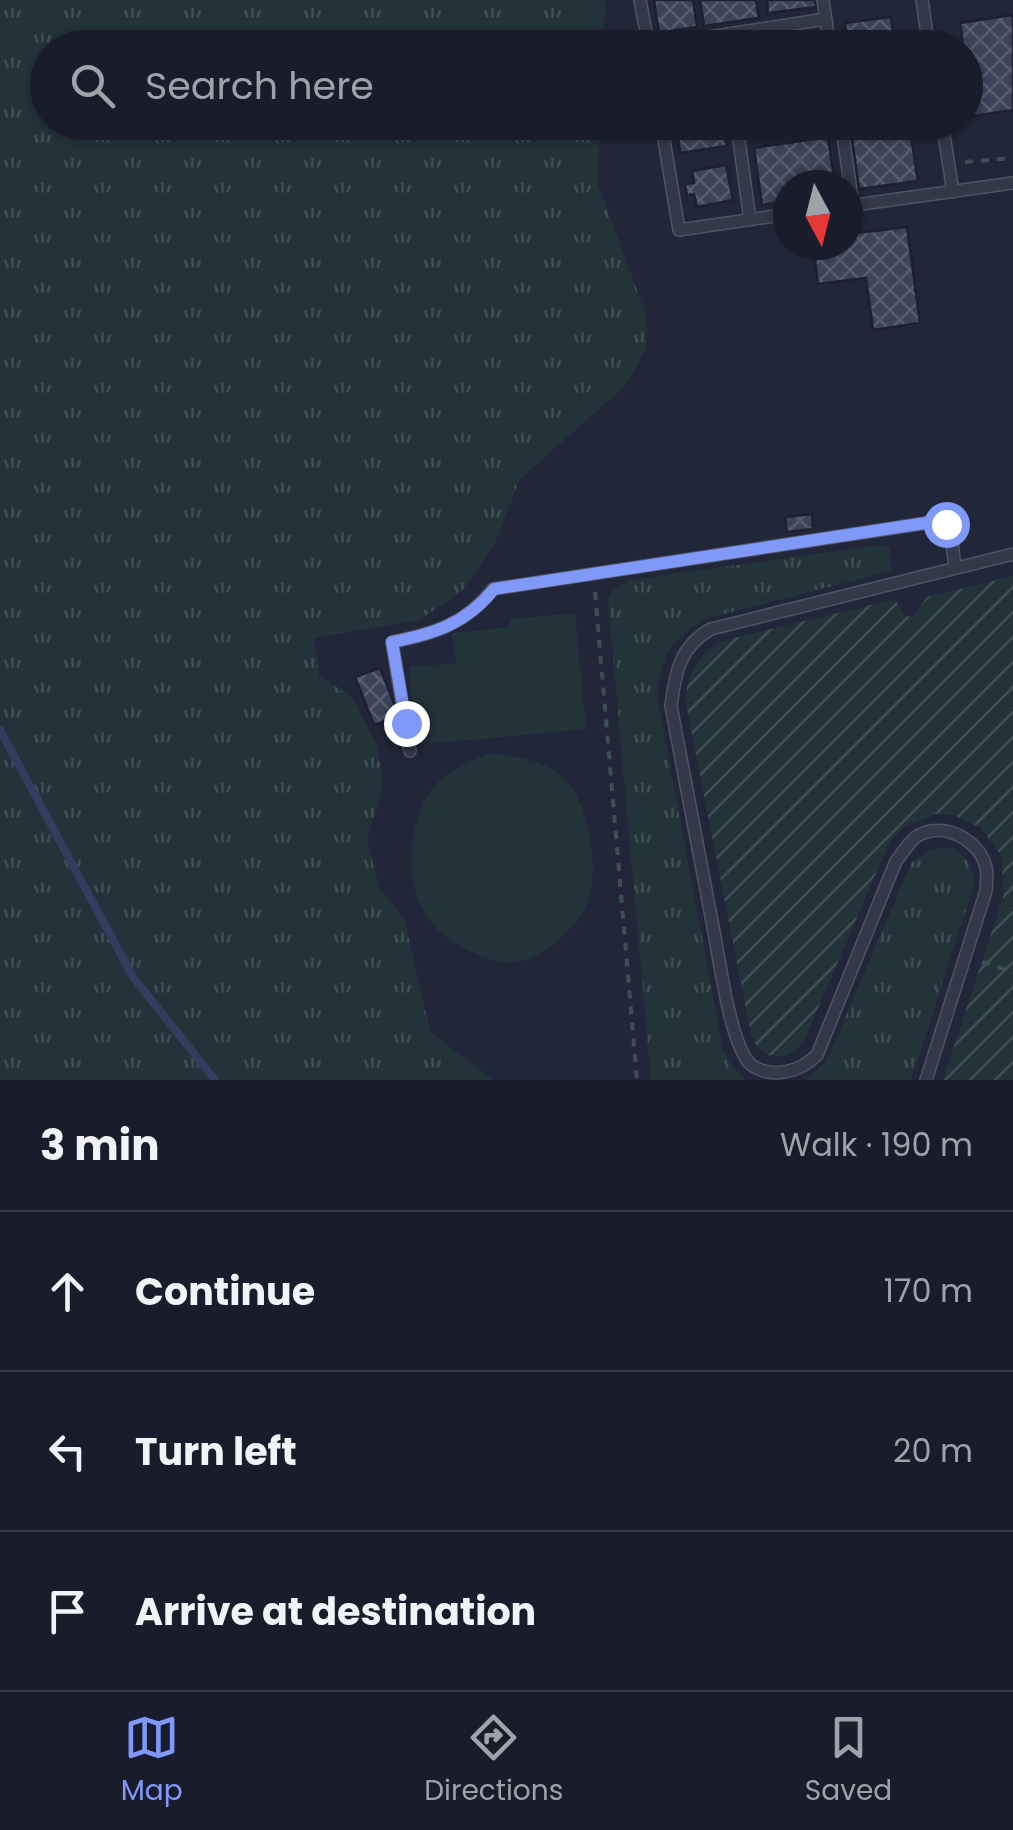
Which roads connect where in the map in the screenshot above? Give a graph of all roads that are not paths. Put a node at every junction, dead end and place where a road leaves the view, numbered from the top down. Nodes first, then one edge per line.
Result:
1 (640, 0) edge
2 (823, 0) edge
3 (922, 0) edge
4 (826, 19) junction
5 (646, 30) edge
6 (754, 30) edge
7 (828, 30) edge
8 (927, 30) edge
9 (664, 140) edge
10 (739, 140) edge
11 (843, 140) edge
12 (945, 140) edge
13 (847, 170) edge
14 (1013, 182) edge
15 (953, 192) junction
16 (863, 204) edge
17 (773, 216) edge
18 (750, 220) junction
19 (1013, 554) edge
20 (955, 568) junction
21 (410, 751) dead end
22 (926, 1080) edge

1 - 5 lane
2 - 4 lane
3 - 8 lane
4 - 6 lane
4 - 7 lane
9 - 18 lane
10 - 18 lane
11 - 13 lane
12 - 15 lane
14 - 15 lane
15 - 16 lane
17 - 18 lane
19 - 20 lane
20 - 21 lane
20 - 22 lane

